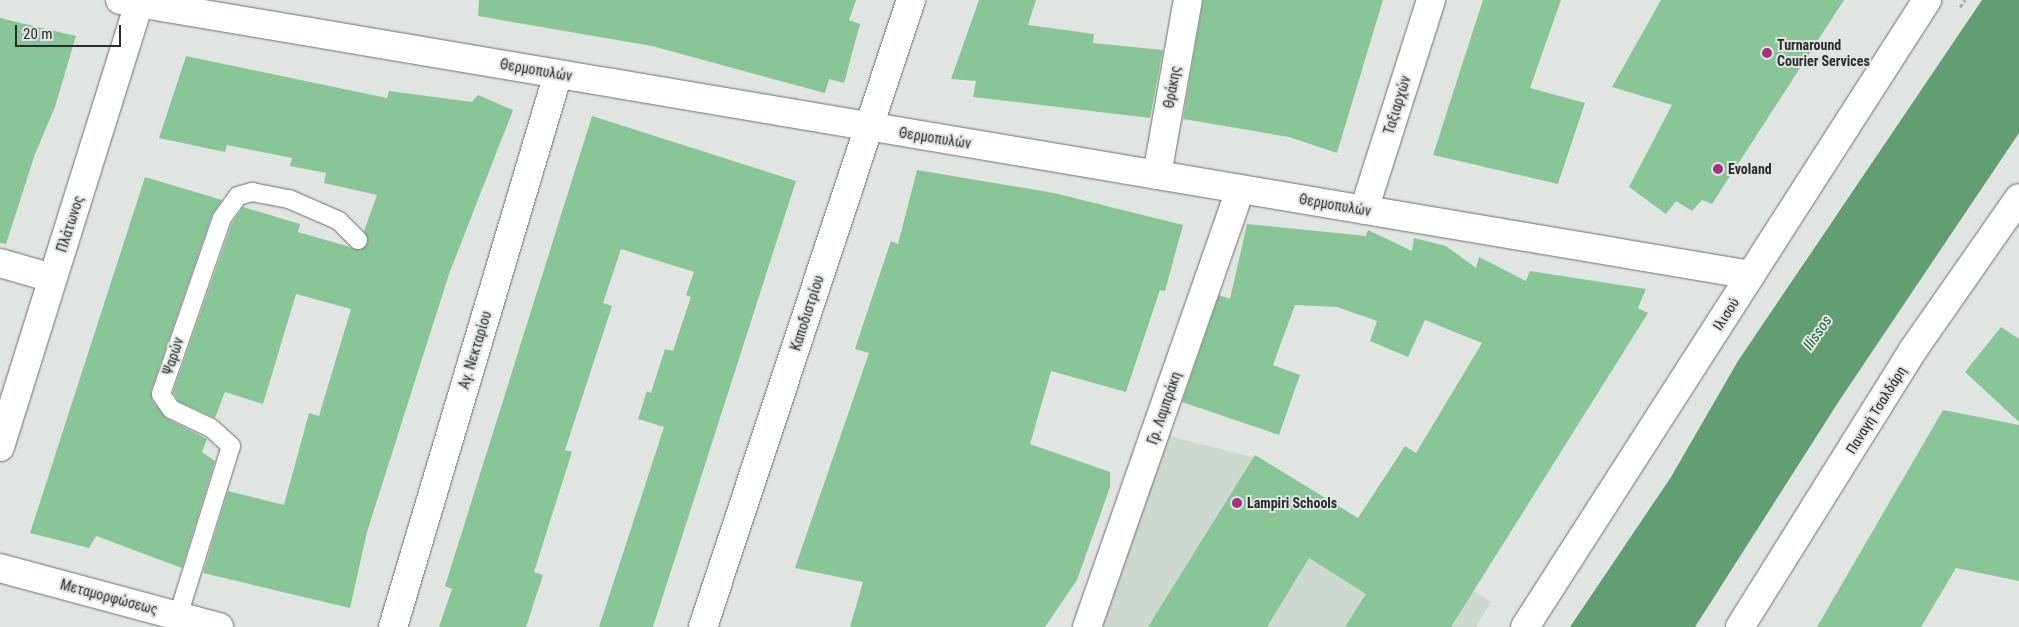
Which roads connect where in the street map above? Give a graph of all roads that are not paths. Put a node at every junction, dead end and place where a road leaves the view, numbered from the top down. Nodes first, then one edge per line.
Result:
1 (911, 0) edge
2 (1188, 0) edge
3 (1430, 0) edge
4 (1927, 0) edge
5 (133, 1) edge
6 (558, 74) junction
7 (868, 127) junction
8 (1157, 175) junction
9 (1240, 189) junction
10 (2019, 198) edge
11 (1364, 210) junction
12 (358, 240) dead end
13 (0, 263) edge
14 (1751, 276) junction
15 (52, 278) junction
16 (0, 447) edge
17 (0, 568) edge
18 (178, 616) junction
19 (219, 627) edge
20 (393, 627) edge
21 (703, 627) edge
22 (1087, 627) edge
23 (1525, 627) edge
24 (1740, 627) edge

1 - 7 street, Καποδιστρίου
2 - 8 street, Θράκης
3 - 11 street, Ταξιαρχών
4 - 14 street, Ιλισού
5 - 6 street, Θερμοπυλών
5 - 15 street, Πλάτωνος
6 - 7 street, Θερμοπυλών
6 - 20 street, Αγ. Νεκταρίου
7 - 8 street, Θερμοπυλών
7 - 21 street, Καποδιστρίου
8 - 9 street, Θερμοπυλών
9 - 11 street, Θερμοπυλών
9 - 22 street, Γρ. Λαμπράκη
10 - 24 street, Παναγή Τσαλδάρη
11 - 14 street, Θερμοπυλών
12 - 18 lane, Ψαρών
13 - 15 street
14 - 23 street, Ιλισού
15 - 16 street, Πλάτωνος
17 - 18 street, Μεταμορφώσεως
18 - 19 street, Μεταμορφώσεως

